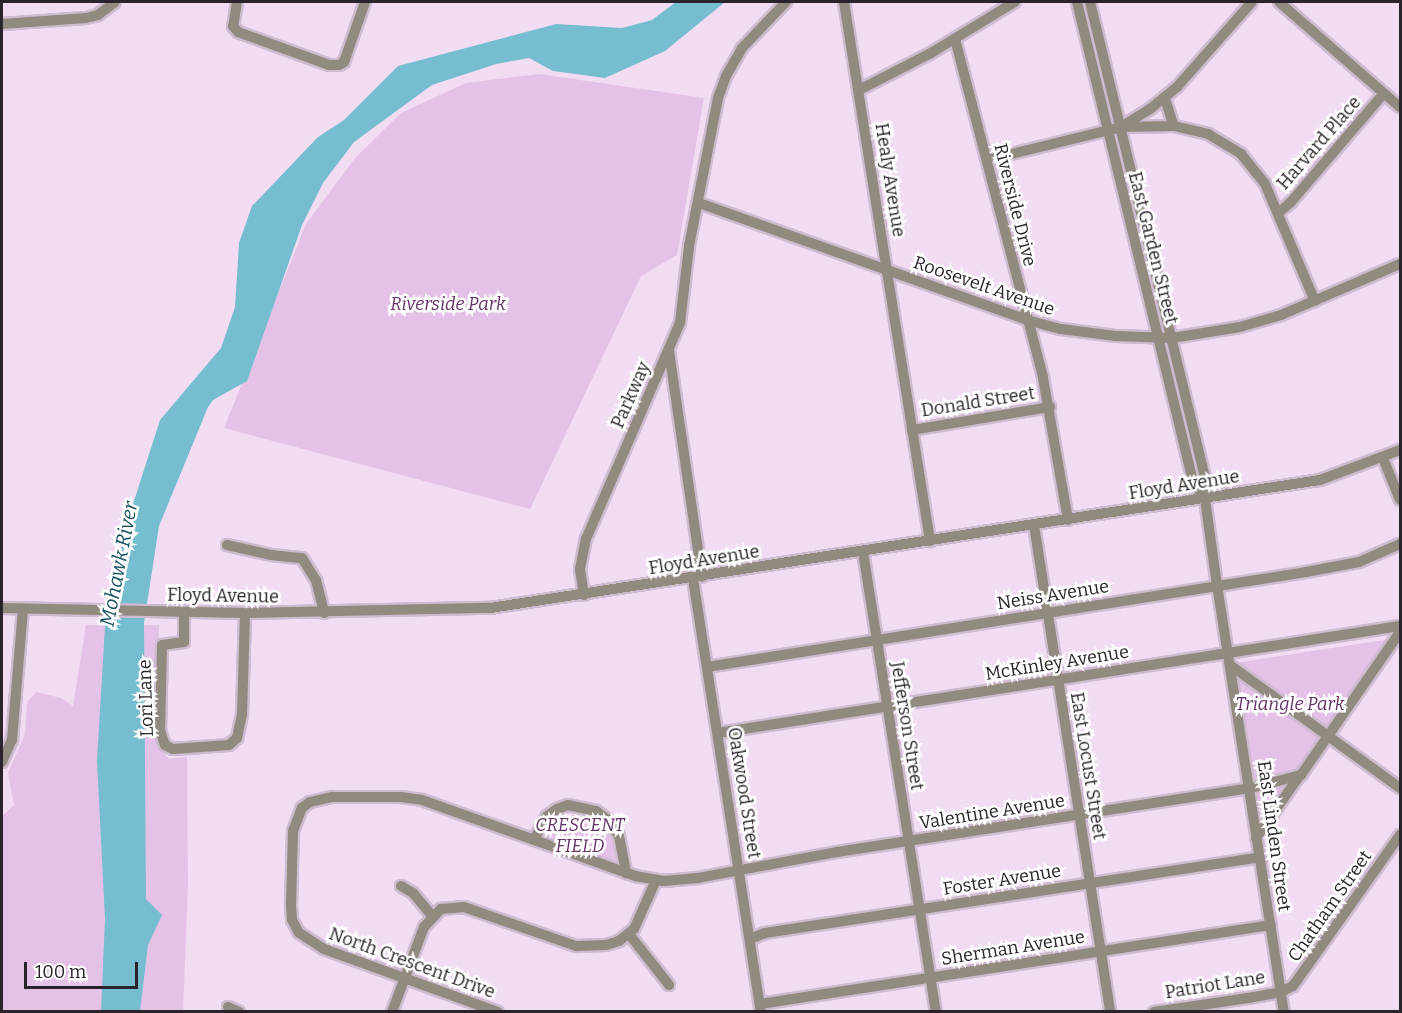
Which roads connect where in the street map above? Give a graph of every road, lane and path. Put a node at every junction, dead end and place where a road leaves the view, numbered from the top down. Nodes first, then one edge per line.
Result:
1 (115, 2) edge
2 (237, 2) edge
3 (365, 2) edge
4 (786, 2) edge
5 (844, 2) edge
6 (1015, 2) edge
7 (1077, 2) edge
8 (1090, 2) edge
9 (1252, 2) edge
10 (1279, 2) edge
11 (2, 24) edge
12 (955, 39) junction
13 (859, 90) junction
14 (1384, 93) junction
15 (1165, 99) junction
16 (1401, 107) edge
17 (1174, 126) junction
18 (1121, 127) junction
19 (1108, 130) junction
20 (987, 160) junction
21 (699, 203) junction
22 (1278, 213) junction
23 (1401, 264) edge
24 (887, 270) junction
25 (1315, 301) junction
26 (1027, 320) junction
27 (1158, 338) junction
28 (1172, 338) junction
29 (669, 351) junction
30 (1050, 407) junction
31 (912, 430) junction
32 (1401, 450) edge
33 (1383, 458) junction
34 (1205, 499) junction
35 (1401, 500) edge
36 (1068, 520) junction
37 (1034, 525) junction
38 (930, 541) junction
39 (1401, 544) edge
40 (227, 545) dead end
41 (863, 552) junction
42 (698, 578) junction
43 (1217, 585) junction
44 (584, 595) junction
45 (2, 608) edge
46 (23, 609) junction
47 (184, 612) junction
48 (245, 613) junction
49 (324, 613) junction
50 (1047, 613) junction
51 (1401, 626) edge
52 (1401, 632) edge
53 (877, 638) junction
54 (1227, 652) junction
55 (1230, 665) junction
56 (707, 667) junction
57 (1057, 680) junction
58 (888, 707) junction
59 (718, 733) junction
60 (1328, 736) junction
61 (2, 762) edge
62 (1301, 775) junction
63 (1401, 788) edge
64 (1251, 789) junction
65 (299, 813) joint
66 (1079, 816) junction
67 (1401, 835) edge
68 (1256, 838) junction
69 (534, 840) junction
70 (909, 842) junction
71 (1259, 856) junction
72 (739, 869) junction
73 (627, 873) junction
74 (656, 880) junction
75 (1090, 883) junction
76 (401, 886) dead end
77 (920, 910) junction
78 (432, 916) junction
79 (1270, 925) junction
80 (629, 933) junction
81 (750, 939) junction
82 (1100, 951) junction
83 (405, 978) junction
84 (930, 978) junction
85 (669, 985) dead end
86 (1281, 992) junction
87 (228, 1007) dead end
88 (760, 1008) edge
89 (239, 1011) edge
90 (392, 1011) edge
91 (498, 1011) edge
92 (936, 1011) edge
93 (1110, 1011) edge
94 (1155, 1011) edge
95 (1284, 1011) edge

1 - 11 street
2 - 3 street
4 - 21 street, Parkway
5 - 13 street, Healy Avenue
6 - 12 street
7 - 19 street, East Garden Street
8 - 18 street, East Garden Street
9 - 15 street
10 - 14 street
12 - 13 street
12 - 20 street, Riverside Drive
13 - 24 street, Healy Avenue
14 - 16 street
14 - 22 street, Harvard Place
15 - 17 street
15 - 18 street
17 - 18 street
17 - 22 street
18 - 19 street
18 - 28 street, East Garden Street
19 - 20 street
19 - 27 street, East Garden Street
20 - 26 street, Riverside Drive
21 - 24 street, Roosevelt Avenue
21 - 29 street, Parkway
22 - 25 street
23 - 25 street, Roosevelt Avenue
24 - 26 street, Roosevelt Avenue
24 - 31 street, Healy Avenue
25 - 28 street, Roosevelt Avenue
26 - 27 street, Roosevelt Avenue
26 - 30 street, Riverside Drive
27 - 28 street, Roosevelt Avenue
27 - 34 street, East Garden Street
28 - 34 street, East Garden Street
29 - 42 street, Oakwood Street
29 - 44 street, Parkway
30 - 31 street, Donald Street
30 - 36 street, Riverside Drive
31 - 38 street, Healy Avenue
32 - 33 street, Floyd Avenue
33 - 34 street, Floyd Avenue
33 - 35 street
34 - 36 street, Floyd Avenue
34 - 43 street, East Garden Street
36 - 37 street, Floyd Avenue
37 - 38 street, Floyd Avenue
37 - 50 street, East Locust Street
38 - 41 street, Floyd Avenue
39 - 43 street, Neiss Avenue
40 - 49 street
41 - 42 street, Floyd Avenue
41 - 53 street, Jefferson Street
42 - 44 street, Floyd Avenue
42 - 56 street, Oakwood Street
43 - 50 street, Neiss Avenue
43 - 54 street, East Garden Street
44 - 49 street, Floyd Avenue
45 - 46 street, Floyd Avenue
46 - 47 street, Floyd Avenue
46 - 61 street
47 - 48 street, Floyd Avenue
47 - 48 street, Lori Lane
48 - 49 street, Floyd Avenue
50 - 53 street, Neiss Avenue
50 - 57 street, East Locust Street
51 - 54 street, McKinley Avenue
52 - 60 street
53 - 56 street, Neiss Avenue
53 - 58 street, Jefferson Street
54 - 55 street, East Garden Street
54 - 57 street, McKinley Avenue
55 - 60 street
55 - 64 street, East Linden Street
56 - 59 street, Oakwood Street
57 - 58 street, McKinley Avenue
57 - 66 street, East Locust Street
58 - 59 street, McKinley Avenue
58 - 70 street, Jefferson Street
59 - 72 street, Oakwood Street
60 - 62 street
60 - 63 street
62 - 64 street, Valentine Avenue
62 - 68 street
64 - 66 street, Valentine Avenue
64 - 68 street, East Linden Street
65 - 69 street, Valentine Avenue
65 - 83 street, North Crescent Drive
66 - 70 street, Valentine Avenue
66 - 75 street, East Locust Street
67 - 86 street, Chatham Street
68 - 71 street, East Linden Street
69 - 73 street, Valentine Avenue
69 - 73 street
70 - 72 street, Valentine Avenue
70 - 77 street, Jefferson Street
71 - 75 street, Foster Avenue
71 - 79 street, East Linden Street
72 - 74 street, Valentine Avenue
72 - 81 street, Oakwood Street
73 - 74 street, Valentine Avenue
74 - 80 street
75 - 77 street, Foster Avenue
75 - 82 street, East Locust Street
76 - 78 street
77 - 81 street, Foster Avenue
77 - 84 street, Jefferson Street
78 - 80 street
78 - 83 street
79 - 82 street, Sherman Avenue
79 - 86 street, East Linden Street
80 - 85 street
81 - 88 street, Oakwood Street
82 - 84 street, Sherman Avenue
82 - 93 street, East Locust Street
83 - 90 street
83 - 91 street, North Crescent Drive
84 - 88 street, Sherman Avenue
84 - 92 street, Jefferson Street
86 - 94 street, Patriot Lane
86 - 95 street, East Linden Street
87 - 89 street

